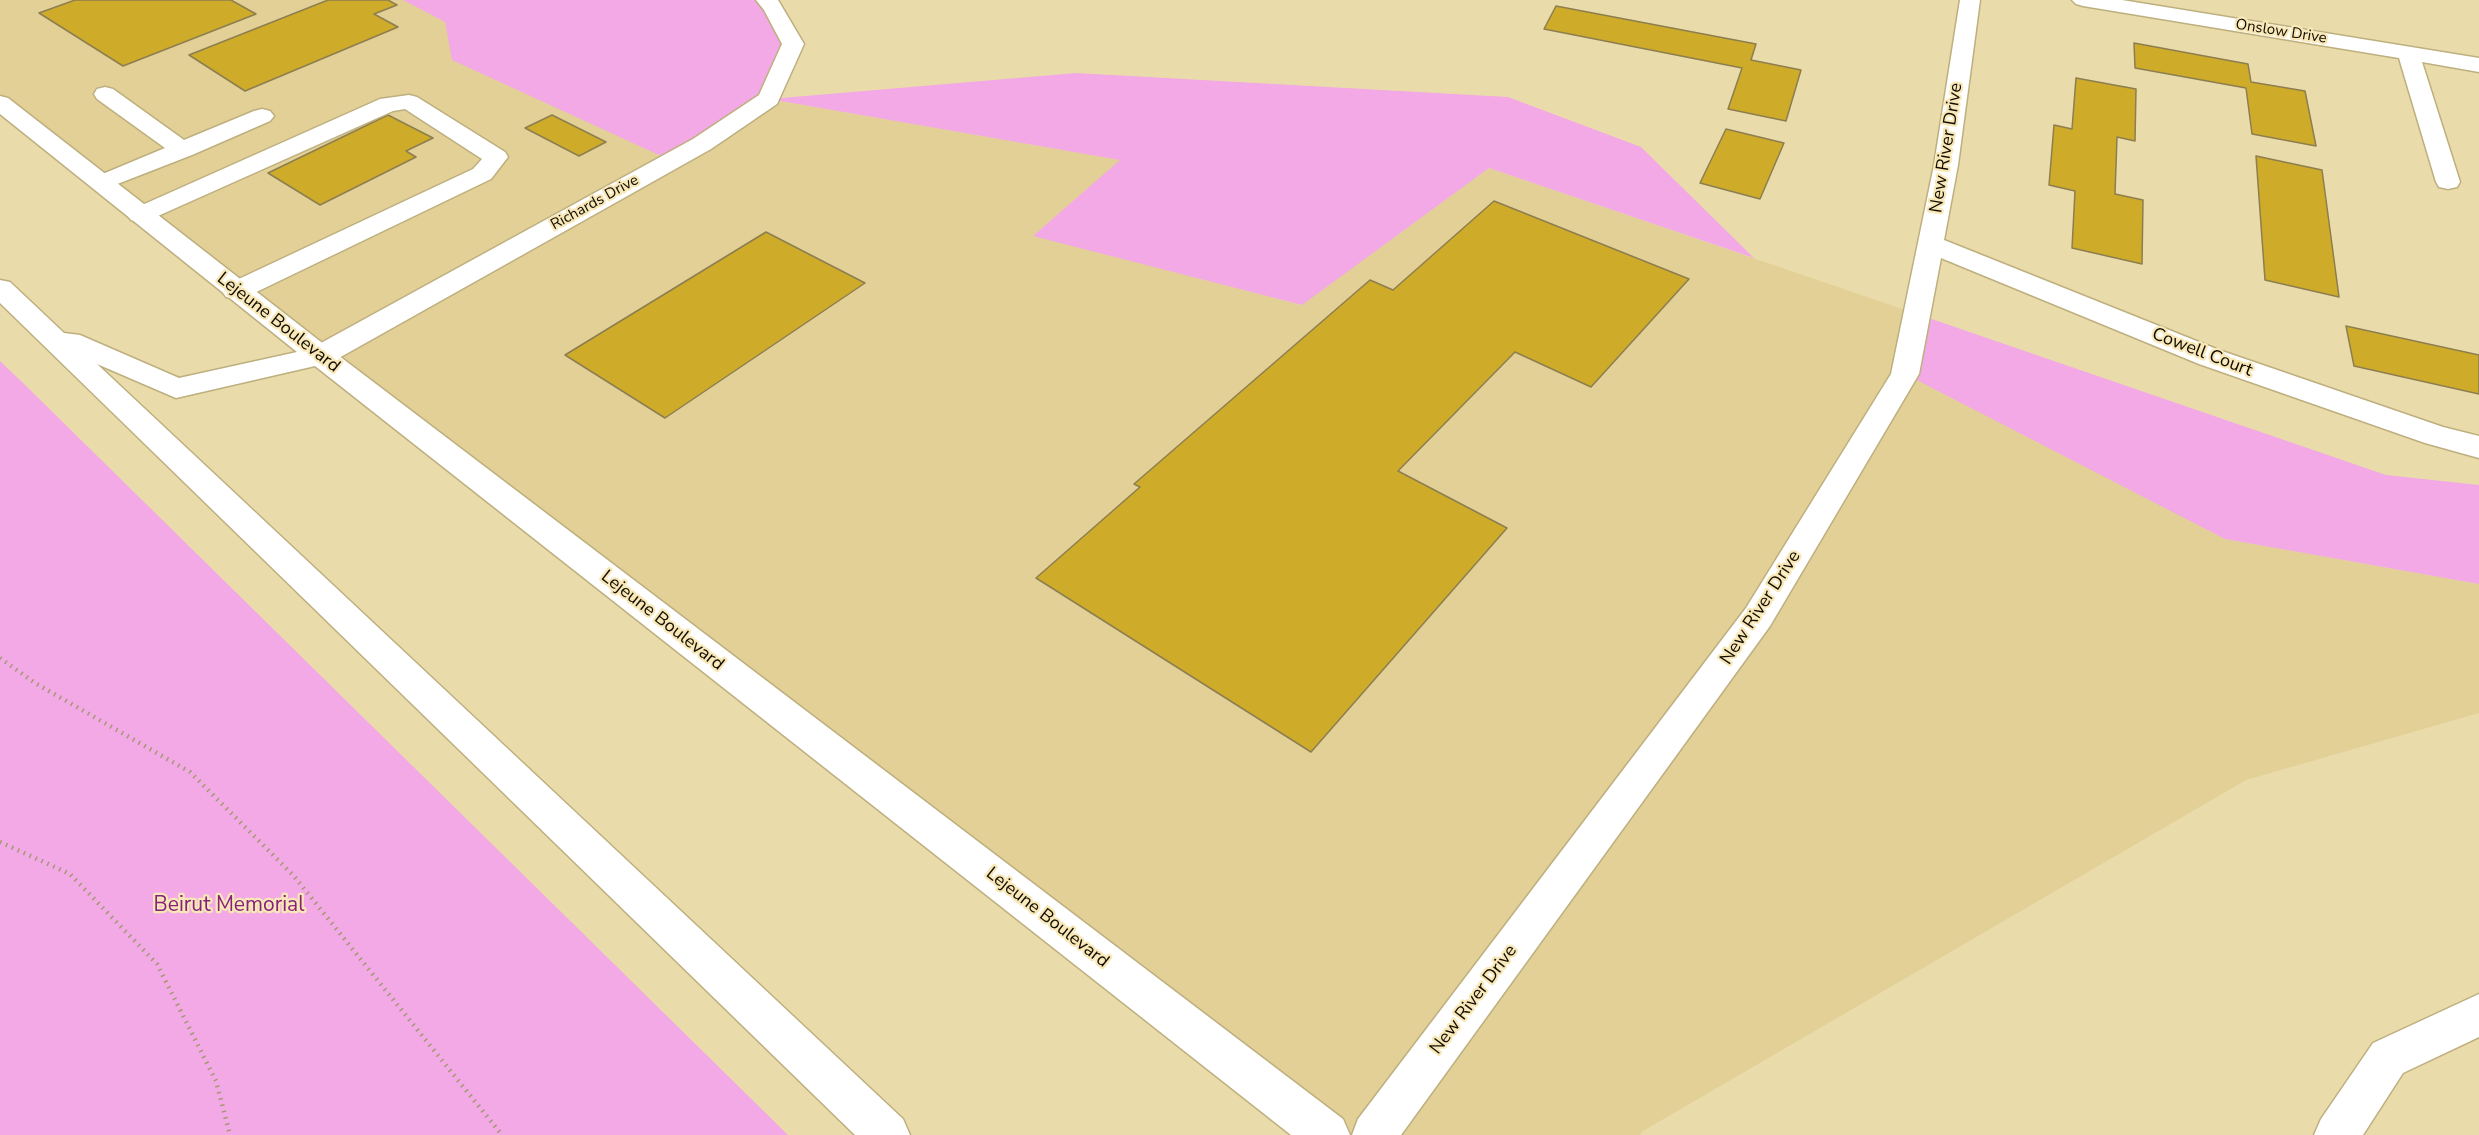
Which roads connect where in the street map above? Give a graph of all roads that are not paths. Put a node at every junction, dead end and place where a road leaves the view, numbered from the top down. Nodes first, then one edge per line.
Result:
1 (766, 0) edge
2 (1970, 0) edge
3 (2084, 0) edge
4 (2408, 53) junction
5 (2479, 65) edge
6 (105, 94) dead end
7 (0, 103) edge
8 (262, 116) dead end
9 (183, 150) junction
10 (2448, 182) dead end
11 (102, 183) junction
12 (140, 214) junction
13 (1930, 244) junction
14 (0, 288) edge
15 (236, 291) junction
16 (46, 330) junction
17 (320, 356) junction
18 (2479, 447) edge
19 (2479, 1015) edge
20 (887, 1135) edge
21 (1327, 1135) edge
22 (1374, 1135) edge
23 (2337, 1135) edge

1 - 17 main road, Richards Drive
2 - 13 main road, New River Drive
3 - 4 main road, Onslow Drive
4 - 5 main road, Onslow Drive
4 - 10 main road
6 - 9 main road
7 - 11 main road, Lejeune Boulevard
8 - 9 main road
9 - 11 main road
11 - 12 main road, Lejeune Boulevard
12 - 15 main road, Lejeune Boulevard
12 - 15 main road
13 - 18 main road, Cowell Court
13 - 22 main road, New River Drive
14 - 16 main road
15 - 17 main road, Lejeune Boulevard
16 - 17 main road
16 - 20 main road
17 - 21 main road, Lejeune Boulevard
19 - 23 main road

